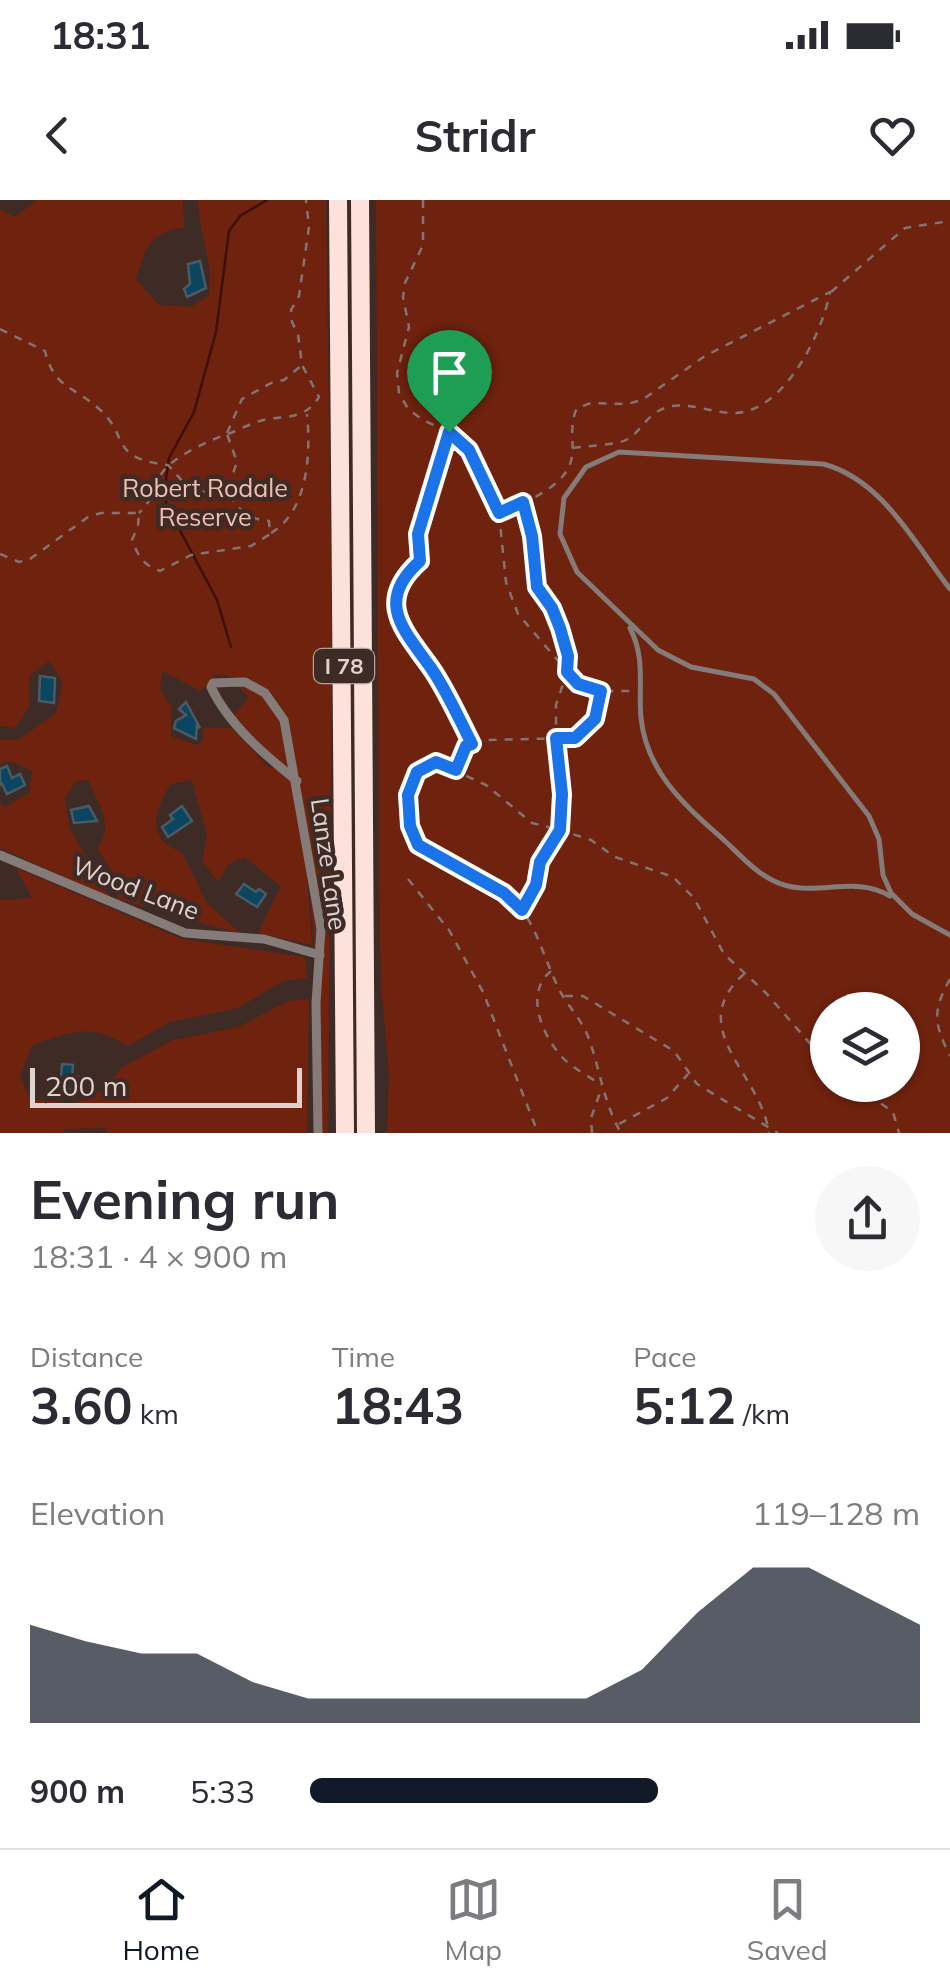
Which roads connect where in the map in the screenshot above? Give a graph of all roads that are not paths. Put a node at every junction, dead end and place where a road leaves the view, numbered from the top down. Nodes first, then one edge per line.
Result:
1 (338, 200) edge
2 (360, 200) edge
3 (950, 589) edge
4 (627, 622) junction
5 (296, 782) junction
6 (0, 855) edge
7 (898, 901) junction
8 (950, 935) edge
9 (320, 955) junction
10 (318, 1133) edge
11 (345, 1133) edge
12 (366, 1133) edge

1 - 11 highway, I 78
2 - 12 highway, I 78
3 - 4 lane
4 - 7 lane
4 - 7 lane
5 - 5 street, Lanze Lane
5 - 9 street, Lanze Lane
6 - 9 street, Wood Lane
7 - 8 lane
9 - 10 street, Lanze Lane

